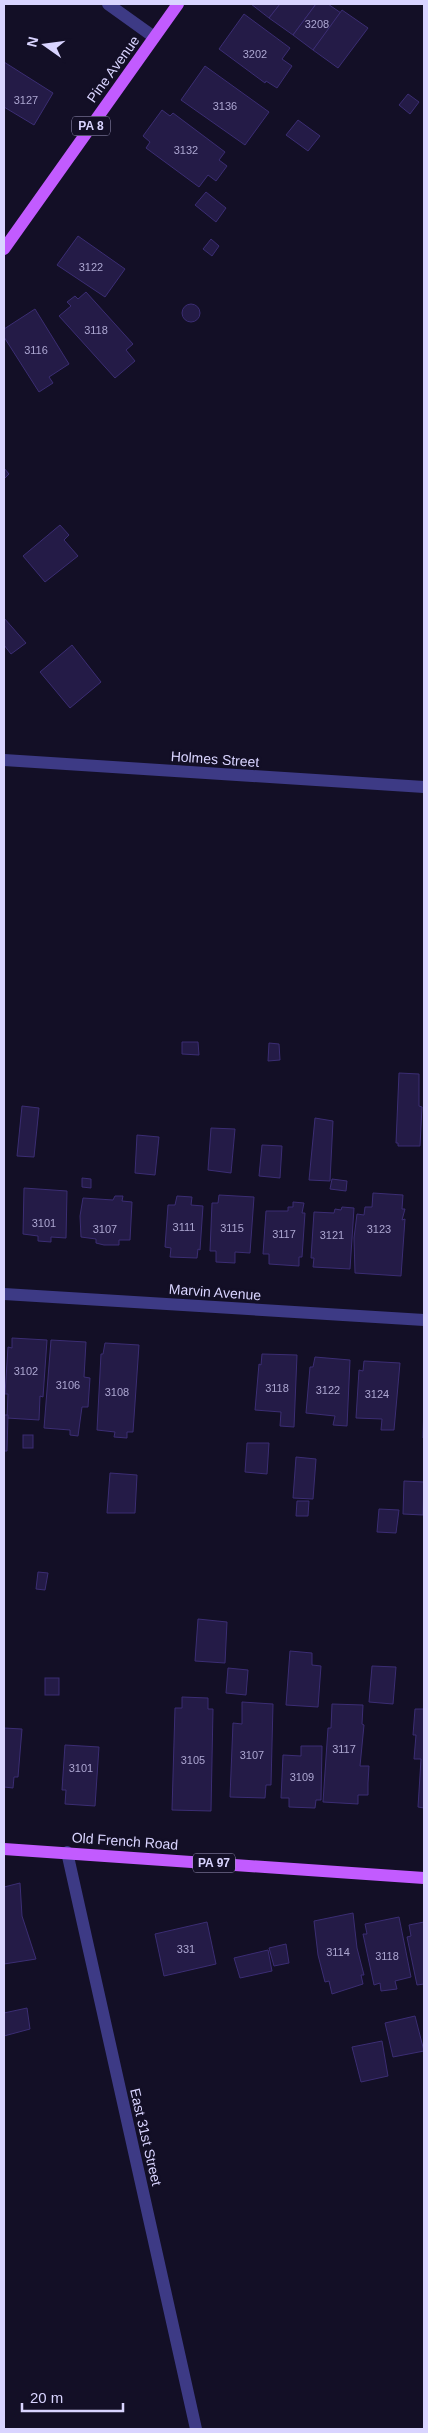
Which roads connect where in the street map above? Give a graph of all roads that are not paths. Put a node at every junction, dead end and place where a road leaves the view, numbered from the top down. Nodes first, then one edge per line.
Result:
1 (108, 4) edge
2 (178, 4) edge
3 (154, 38) junction
4 (4, 249) edge
5 (4, 760) edge
6 (424, 787) edge
7 (4, 1294) edge
8 (424, 1320) edge
9 (4, 1849) edge
10 (67, 1852) junction
11 (424, 1878) edge
12 (196, 2429) edge

1 - 3 street
2 - 3 main road, Pine Avenue / PA 8
3 - 4 main road, Pine Avenue / PA 8
5 - 6 street, Holmes Street
7 - 8 street, Marvin Avenue
9 - 10 main road, Old French Road / PA 97
10 - 11 main road, Old French Road / PA 97
10 - 12 street, East 31st Street

